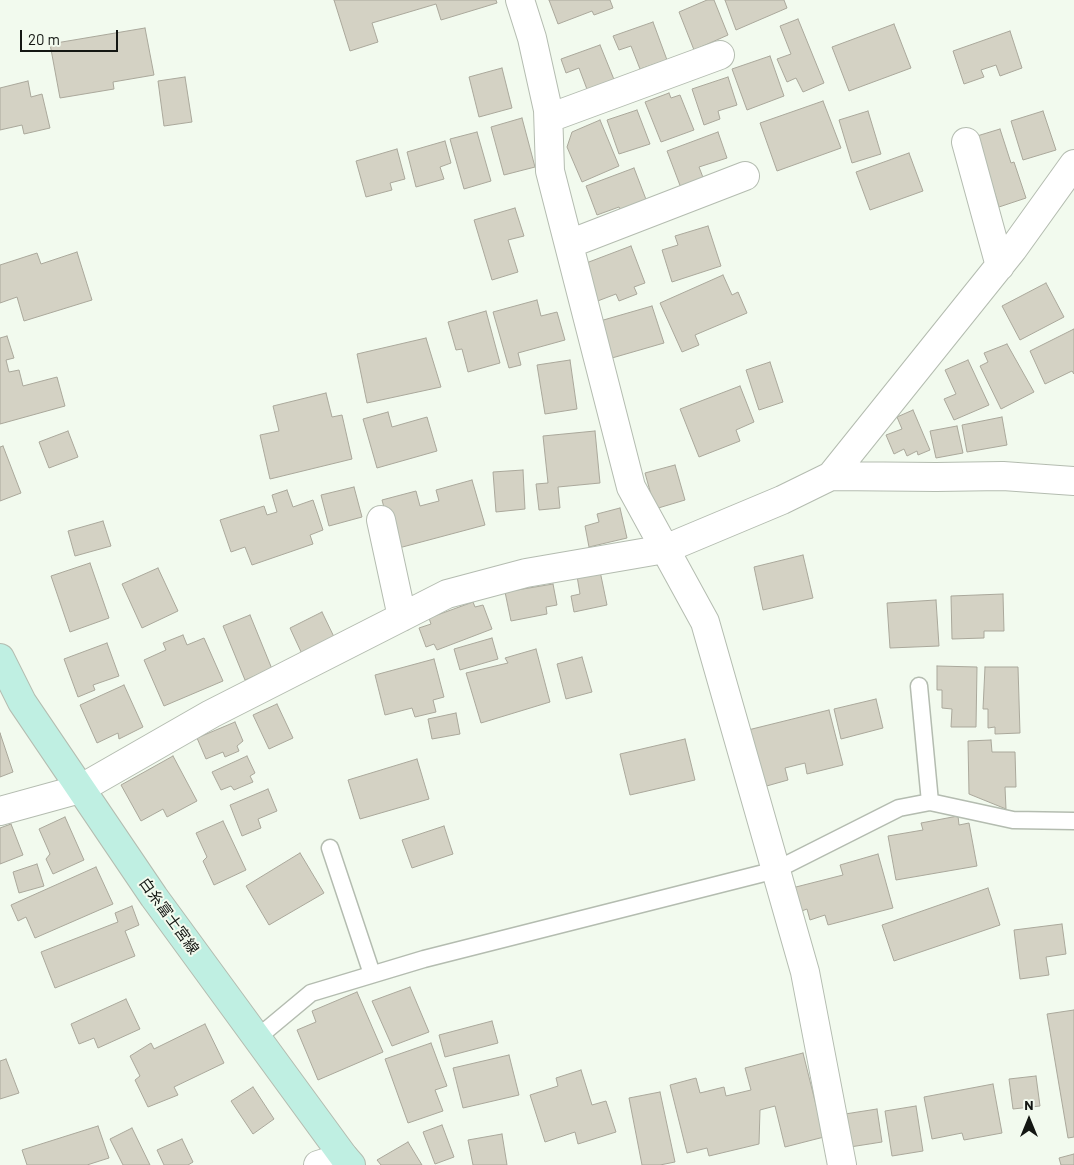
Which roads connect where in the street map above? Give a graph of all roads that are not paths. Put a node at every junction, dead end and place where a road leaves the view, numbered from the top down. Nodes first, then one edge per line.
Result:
1 (520, 0) edge
2 (720, 55) dead end
3 (549, 118) junction
4 (966, 142) dead end
5 (1074, 164) edge
6 (745, 176) dead end
7 (569, 244) junction
8 (1000, 266) junction
9 (831, 476) junction
10 (1074, 481) edge
11 (381, 520) dead end
12 (665, 549) junction
13 (402, 617) junction
14 (0, 658) edge
15 (919, 686) dead end
16 (80, 789) junction
17 (930, 802) junction
18 (0, 811) edge
19 (1074, 821) edge
20 (330, 848) dead end
21 (776, 870) junction
22 (372, 974) junction
23 (257, 1038) junction
24 (348, 1161) edge
25 (318, 1165) edge
26 (842, 1165) edge

1 - 3 street
2 - 3 street
3 - 7 street
4 - 8 street
5 - 8 street
6 - 7 street
7 - 12 street
8 - 9 street
9 - 10 street
9 - 12 street
11 - 13 street
12 - 13 street
12 - 21 street
13 - 16 street
14 - 16 main road, 白糸富士宮線
15 - 17 lane
16 - 18 street
16 - 23 main road, 白糸富士宮線
17 - 19 lane
17 - 21 lane
20 - 22 lane
21 - 22 lane
21 - 26 street
22 - 23 lane
23 - 24 main road, 白糸富士宮線
24 - 25 street

